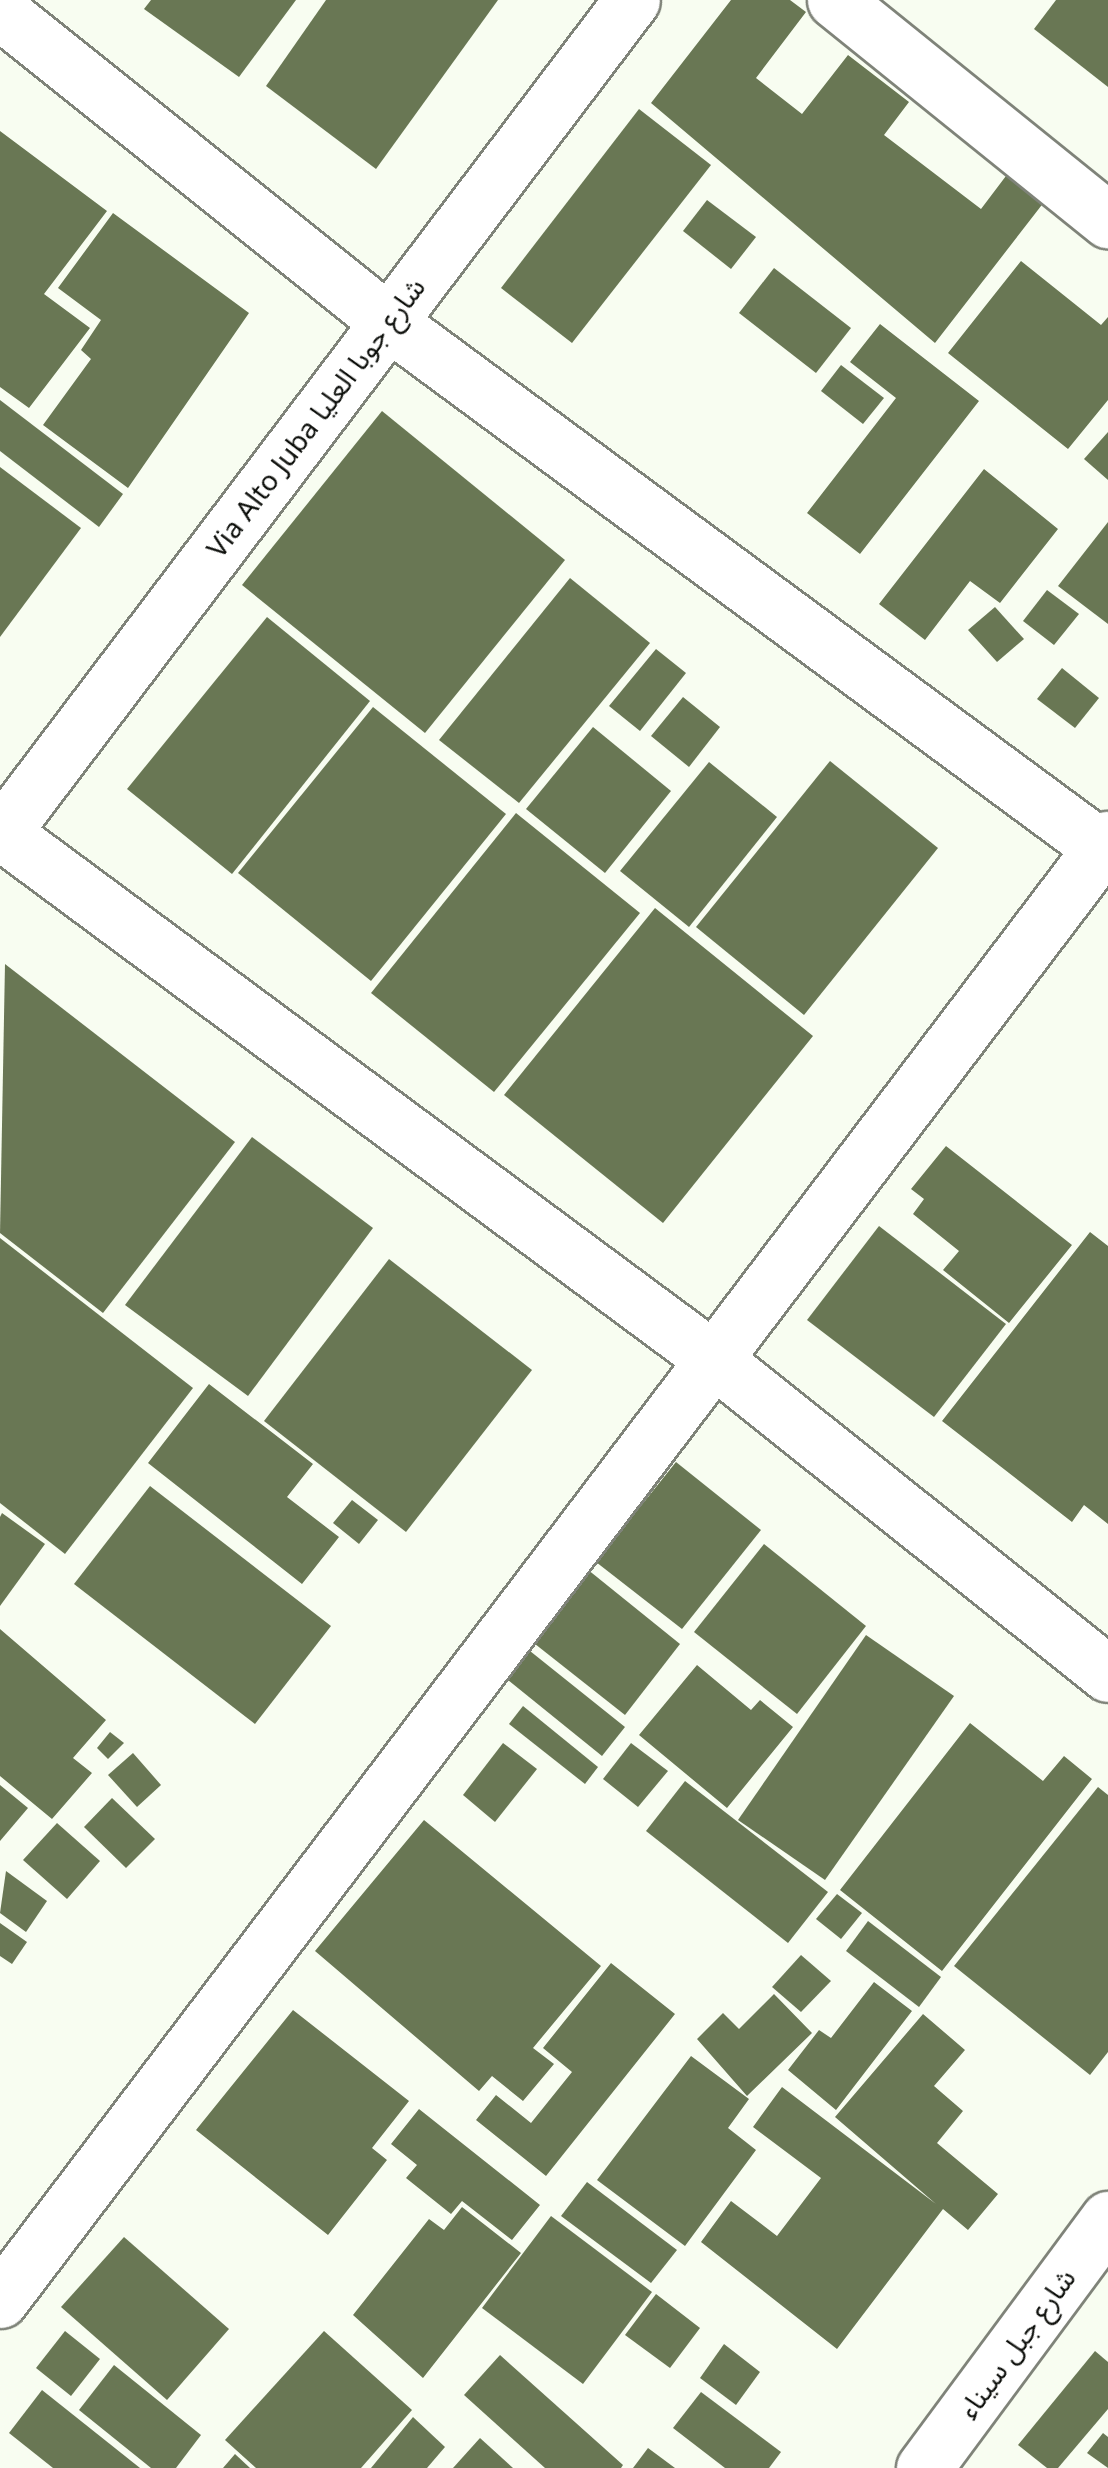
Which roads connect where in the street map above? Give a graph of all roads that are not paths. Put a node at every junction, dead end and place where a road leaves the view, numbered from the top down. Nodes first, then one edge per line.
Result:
1 (632, 0) edge
2 (835, 0) edge
3 (0, 11) edge
4 (1108, 220) edge
5 (387, 320) junction
6 (1, 833) edge
7 (1106, 846) edge
8 (717, 1362) junction
9 (1108, 1674) edge
10 (1108, 2218) edge
11 (0, 2300) edge
12 (924, 2468) edge

1 - 5 street, Via Alto Juba شارع جوبا العليا
2 - 4 street
3 - 5 street
5 - 6 street, Via Alto Juba شارع جوبا العليا
5 - 7 street
6 - 8 street
7 - 8 street
8 - 9 street
8 - 11 street
10 - 12 street, شارع جبل سيناء

